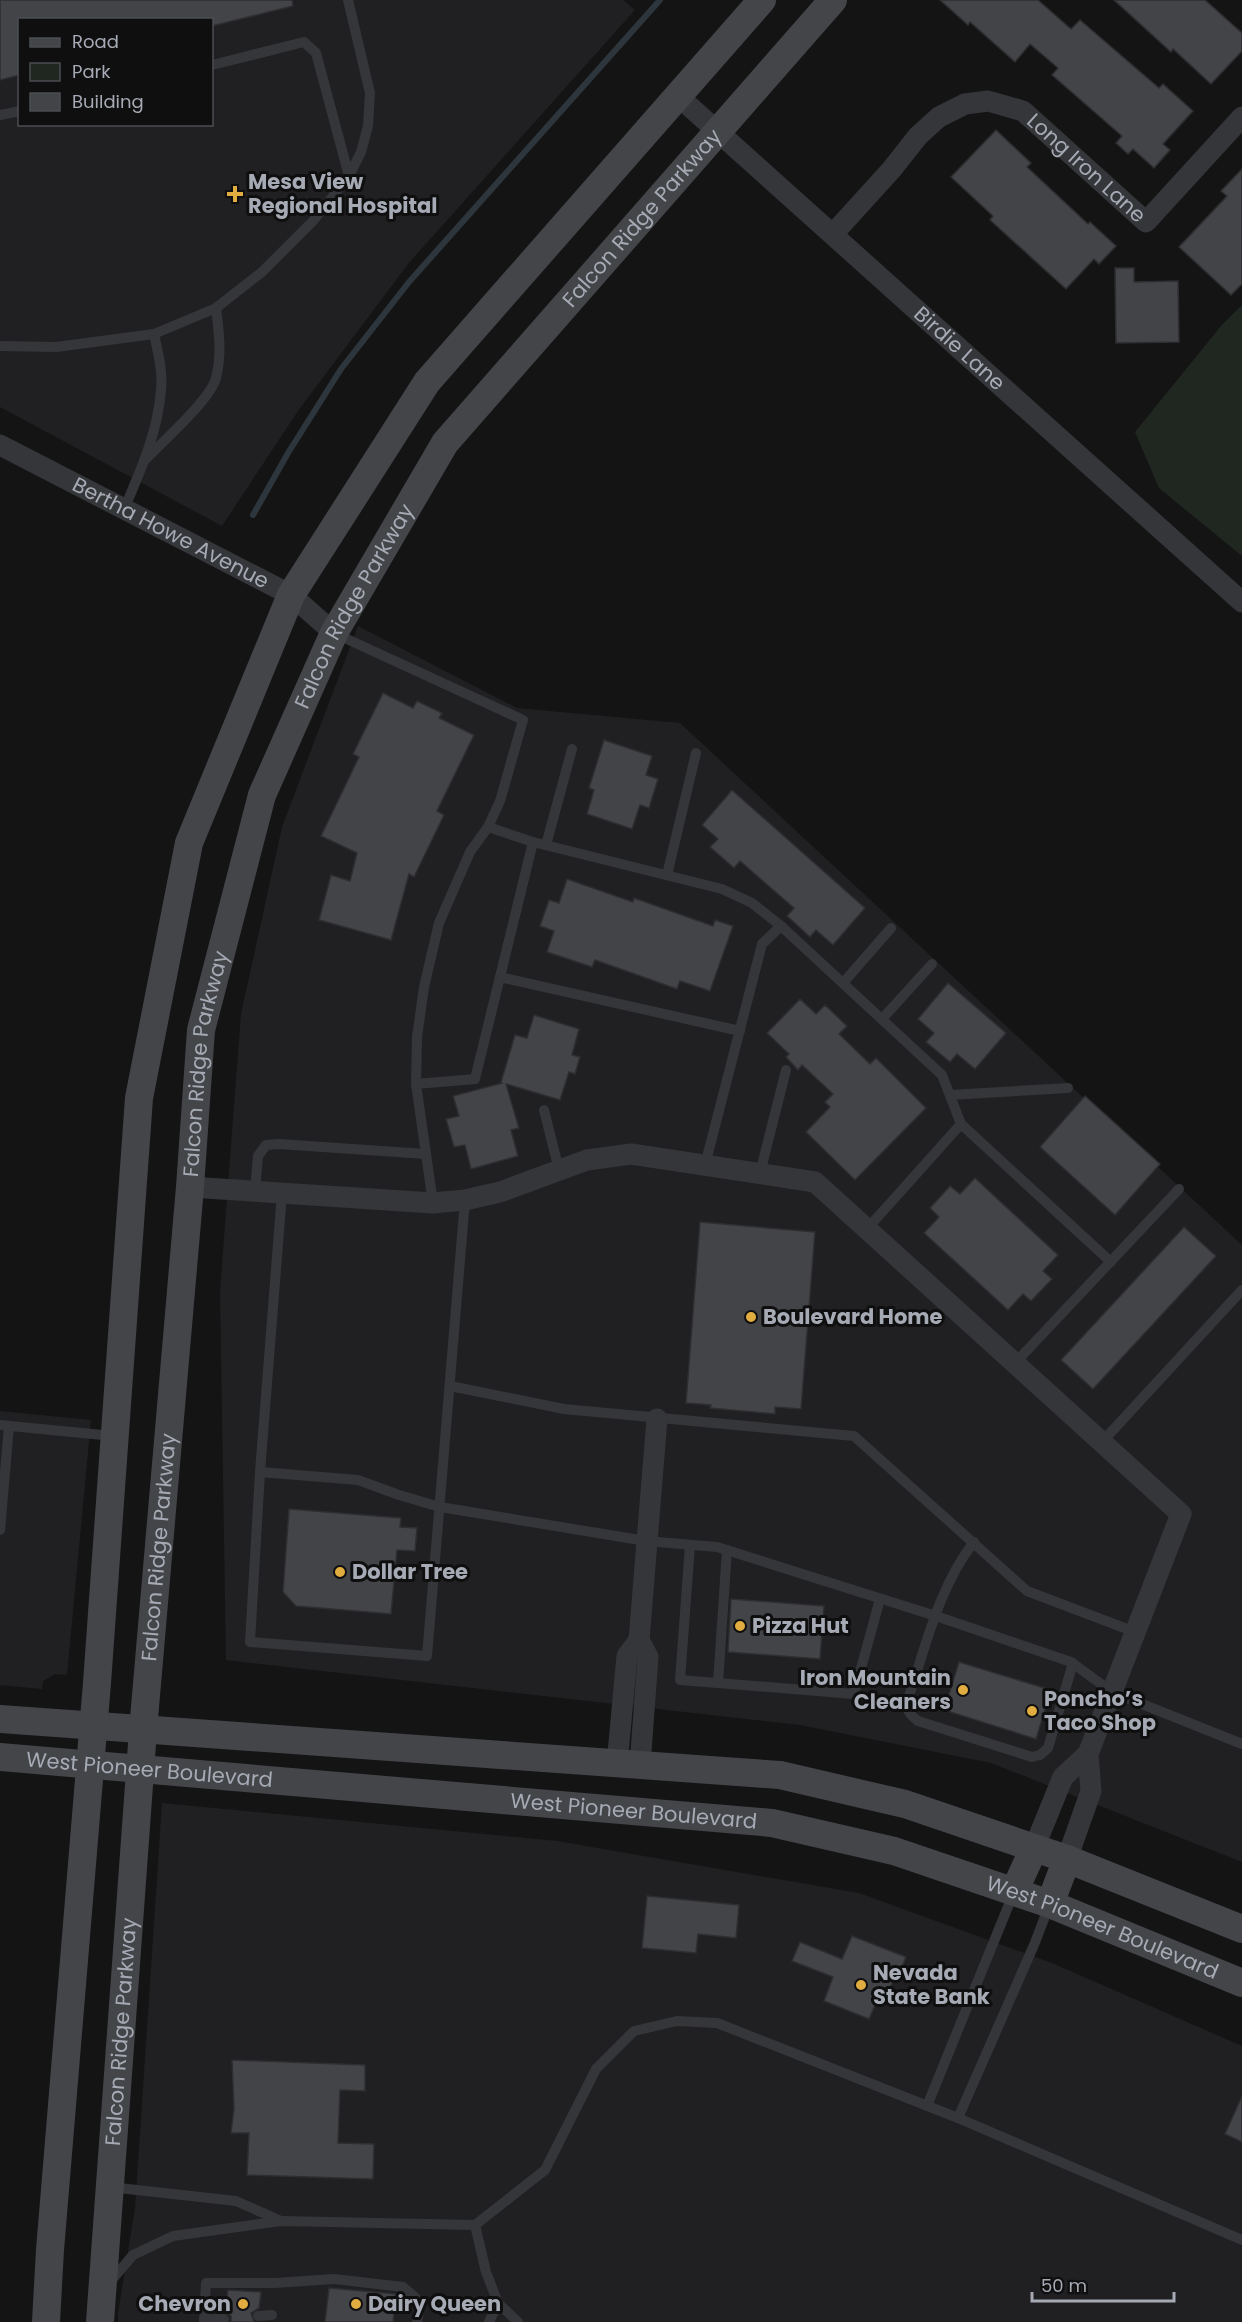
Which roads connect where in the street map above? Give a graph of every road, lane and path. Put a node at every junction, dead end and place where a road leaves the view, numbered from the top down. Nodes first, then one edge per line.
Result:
1 (348, 0) edge
2 (762, 0) edge
3 (833, 0) edge
4 (213, 65) edge
5 (678, 96) junction
6 (18, 111) edge
7 (0, 115) edge
8 (1242, 117) edge
9 (718, 131) junction
10 (349, 176) junction
11 (833, 234) junction
12 (216, 308) junction
13 (154, 334) junction
14 (0, 346) edge
15 (0, 445) edge
16 (146, 459) junction
17 (125, 507) junction
18 (291, 595) junction
19 (1242, 602) edge
20 (334, 633) junction
21 (573, 749) dead end
22 (696, 753) dead end
23 (488, 827) junction
24 (533, 842) junction
25 (546, 845) junction
26 (667, 875) junction
27 (781, 926) junction
28 (891, 928) dead end
29 (932, 964) dead end
30 (500, 977) junction
31 (843, 983) junction
32 (882, 1019) junction
33 (740, 1031) junction
34 (786, 1070) dead end
35 (416, 1084) junction
36 (1068, 1088) dead end
37 (950, 1095) junction
38 (544, 1110) dead end
39 (961, 1124) junction
40 (426, 1154) junction
41 (705, 1165) junction
42 (559, 1170) junction
43 (760, 1173) junction
44 (190, 1187) junction
45 (1179, 1190) dead end
46 (255, 1191) junction
47 (282, 1193) junction
48 (465, 1200) junction
49 (433, 1203) junction
50 (867, 1230) junction
51 (1111, 1262) junction
52 (1242, 1290) edge
53 (1015, 1363) junction
54 (450, 1386) junction
55 (657, 1419) junction
56 (4, 1425) edge
57 (114, 1436) junction
58 (1102, 1442) junction
59 (4, 1445) edge
60 (260, 1472) junction
61 (440, 1507) junction
62 (0, 1530) edge
63 (646, 1541) junction
64 (974, 1542) junction
65 (690, 1545) junction
66 (727, 1550) junction
67 (880, 1599) junction
68 (936, 1616) junction
69 (1135, 1632) junction
70 (1073, 1663) junction
71 (718, 1683) junction
72 (1112, 1692) junction
73 (0, 1719) edge
74 (93, 1727) junction
75 (143, 1730) junction
76 (1242, 1744) edge
77 (1088, 1754) junction
78 (0, 1757) edge
79 (628, 1764) junction
80 (90, 1765) junction
81 (140, 1768) junction
82 (1034, 1848) junction
83 (1067, 1859) junction
84 (1014, 1892) junction
85 (1050, 1904) junction
86 (1242, 1929) edge
87 (1242, 1983) edge
88 (927, 2106) junction
89 (958, 2118) junction
90 (110, 2187) junction
91 (281, 2221) junction
92 (475, 2225) junction
93 (1242, 2240) edge
94 (102, 2291) junction
95 (498, 2303) junction
96 (272, 2315) dead end
97 (258, 2316) dead end
98 (224, 2319) dead end
99 (204, 2321) edge
100 (46, 2322) edge
101 (100, 2322) edge
102 (417, 2322) edge
103 (489, 2322) edge
104 (518, 2322) edge

1 - 10 lane
2 - 5 main road
3 - 9 main road, Falcon Ridge Parkway
4 - 10 lane
5 - 9 street, Birdie Lane
5 - 18 main road
6 - 7 lane
8 - 11 street, Long Iron Lane
9 - 11 street, Birdie Lane
9 - 20 main road, Falcon Ridge Parkway
10 - 12 lane
11 - 19 street, Birdie Lane
12 - 13 lane
12 - 16 lane
13 - 14 lane
13 - 16 lane
15 - 17 street, Bertha Howe Avenue
16 - 17 lane
17 - 18 street, Bertha Howe Avenue
18 - 20 street, Bertha Howe Avenue
18 - 57 main road
20 - 23 lane
20 - 44 main road, Falcon Ridge Parkway
21 - 25 lane
22 - 26 lane
23 - 24 lane
23 - 35 lane
24 - 25 lane
24 - 30 lane
25 - 26 lane
26 - 27 lane
27 - 31 lane
27 - 33 lane
28 - 31 lane
29 - 32 lane
30 - 33 lane
30 - 35 lane
31 - 32 lane
32 - 37 lane
33 - 41 lane
34 - 43 lane
35 - 40 lane
36 - 37 lane
37 - 39 lane
38 - 42 lane
39 - 50 lane
39 - 51 lane
40 - 46 lane
40 - 49 lane
41 - 42 street
41 - 43 street
42 - 48 street
43 - 50 street
44 - 46 street
44 - 75 main road, Falcon Ridge Parkway
45 - 51 lane
46 - 47 street
47 - 49 street
47 - 60 lane
48 - 49 street
48 - 54 lane
50 - 53 street
51 - 53 lane
52 - 58 lane
53 - 58 street
54 - 55 lane
54 - 61 lane
55 - 63 street
55 - 64 lane
56 - 57 lane
56 - 59 lane
57 - 74 main road
58 - 69 street
59 - 62 lane
60 - 61 lane
60 - 61 lane
61 - 63 lane
63 - 65 lane
63 - 79 street
64 - 68 lane
64 - 69 lane
65 - 66 lane
65 - 71 lane
66 - 67 lane
66 - 71 lane
67 - 68 lane
67 - 71 lane
68 - 70 lane
68 - 70 lane
69 - 72 street
70 - 72 lane
72 - 76 lane
72 - 77 street
73 - 74 main road, West Pioneer Boulevard
74 - 75 main road, West Pioneer Boulevard
74 - 80 main road
75 - 79 main road, West Pioneer Boulevard
75 - 81 main road, Falcon Ridge Parkway
77 - 82 street
77 - 83 street
78 - 80 main road, West Pioneer Boulevard
79 - 82 main road, West Pioneer Boulevard
80 - 81 main road, West Pioneer Boulevard
80 - 100 main road
81 - 84 main road, West Pioneer Boulevard
81 - 90 main road, Falcon Ridge Parkway
82 - 83 main road, West Pioneer Boulevard
82 - 84 main road
83 - 85 main road
83 - 86 main road, West Pioneer Boulevard
84 - 85 main road, West Pioneer Boulevard
84 - 88 lane
85 - 87 main road, West Pioneer Boulevard
85 - 89 lane
88 - 89 lane
88 - 92 lane
89 - 93 lane
90 - 91 lane
90 - 94 main road, Falcon Ridge Parkway
91 - 92 lane
91 - 94 lane
92 - 95 lane
94 - 101 main road, Falcon Ridge Parkway
95 - 103 lane
95 - 104 lane
96 - 97 lane
98 - 99 lane
99 - 102 lane

